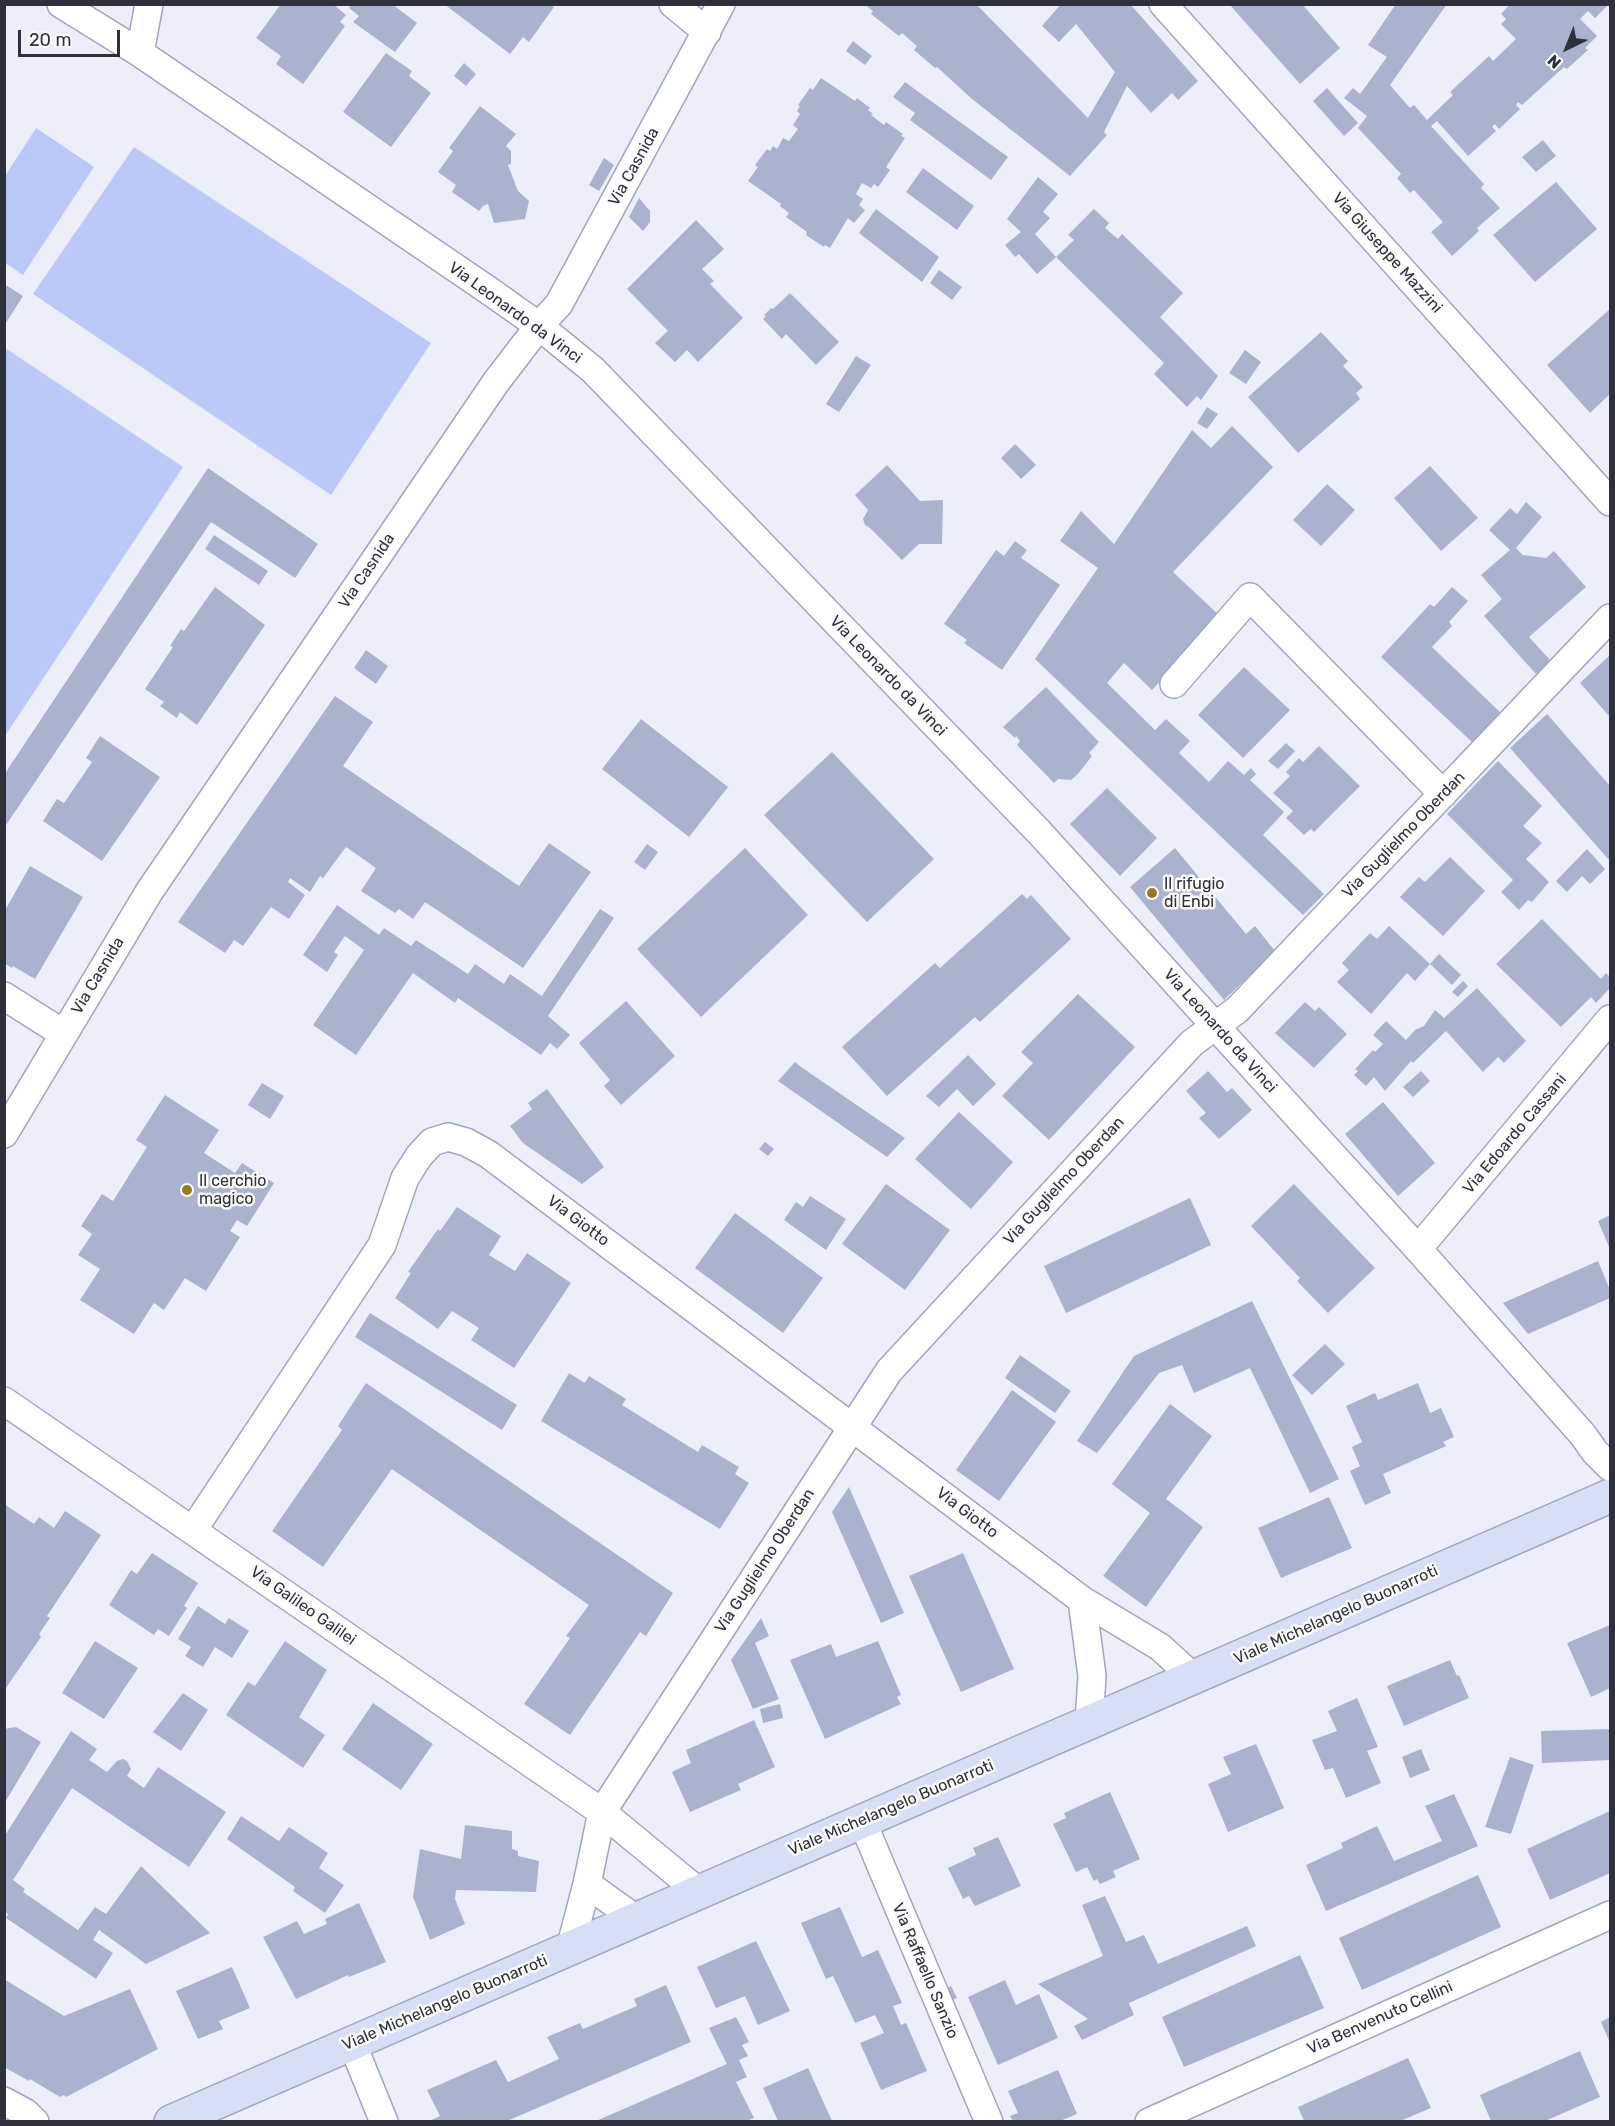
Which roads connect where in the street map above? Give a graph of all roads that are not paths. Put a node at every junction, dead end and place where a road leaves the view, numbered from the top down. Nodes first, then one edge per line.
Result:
1 (61, 4) edge
2 (149, 4) edge
3 (673, 4) edge
4 (721, 4) edge
5 (1163, 4) edge
6 (707, 32) junction
7 (140, 53) junction
8 (539, 326) junction
9 (1611, 502) edge
10 (1611, 618) edge
11 (1174, 684) dead end
12 (1443, 794) junction
13 (4, 996) edge
14 (1611, 1019) edge
15 (1215, 1026) junction
16 (64, 1034) junction
17 (4, 1134) edge
18 (1418, 1249) junction
19 (4, 1401) edge
20 (852, 1426) junction
21 (1611, 1467) edge
22 (1611, 1496) edge
23 (193, 1530) junction
24 (1082, 1600) junction
25 (1193, 1677) junction
26 (1089, 1722) junction
27 (602, 1812) junction
28 (862, 1821) junction
29 (587, 1884) junction
30 (699, 1892) junction
31 (1611, 1915) edge
32 (636, 1919) junction
33 (570, 1949) junction
34 (352, 2043) junction
35 (4, 2101) edge
36 (35, 2121) edge
37 (171, 2121) edge
38 (384, 2121) edge
39 (989, 2121) edge
40 (1149, 2121) edge

1 - 7 street, Via Leonardo da Vinci
2 - 7 street
3 - 6 street
4 - 6 street, Via Casnida
5 - 9 street, Via Giuseppe Mazzini
6 - 8 street, Via Casnida
7 - 8 street, Via Leonardo da Vinci
8 - 15 street, Via Leonardo da Vinci
8 - 16 street, Via Casnida
10 - 12 street, Via Guglielmo Oberdan
11 - 12 street
12 - 15 street, Via Guglielmo Oberdan
13 - 16 street
14 - 18 street, Via Edoardo Cassani
15 - 18 street, Via Leonardo da Vinci
15 - 20 street, Via Guglielmo Oberdan
16 - 17 street, Via Casnida
18 - 21 street, Via Leonardo da Vinci
19 - 23 street, Via Galileo Galilei
20 - 23 street, Via Giotto
20 - 24 street, Via Giotto
20 - 27 street, Via Guglielmo Oberdan
22 - 25 main road, Viale Michelangelo Buonarroti
23 - 27 street, Via Galileo Galilei
24 - 25 street, Via Giotto
24 - 26 street
25 - 26 main road, Viale Michelangelo Buonarroti
26 - 28 main road, Viale Michelangelo Buonarroti
27 - 29 street
27 - 30 street, Via Galileo Galilei
28 - 30 main road, Viale Michelangelo Buonarroti
28 - 39 street, Via Raffaello Sanzio
29 - 32 street
29 - 33 street
30 - 32 main road, Viale Michelangelo Buonarroti
31 - 40 street, Via Benvenuto Cellini
32 - 33 main road, Viale Michelangelo Buonarroti
33 - 34 main road, Viale Michelangelo Buonarroti
34 - 37 main road, Viale Michelangelo Buonarroti
34 - 38 street
35 - 36 street

